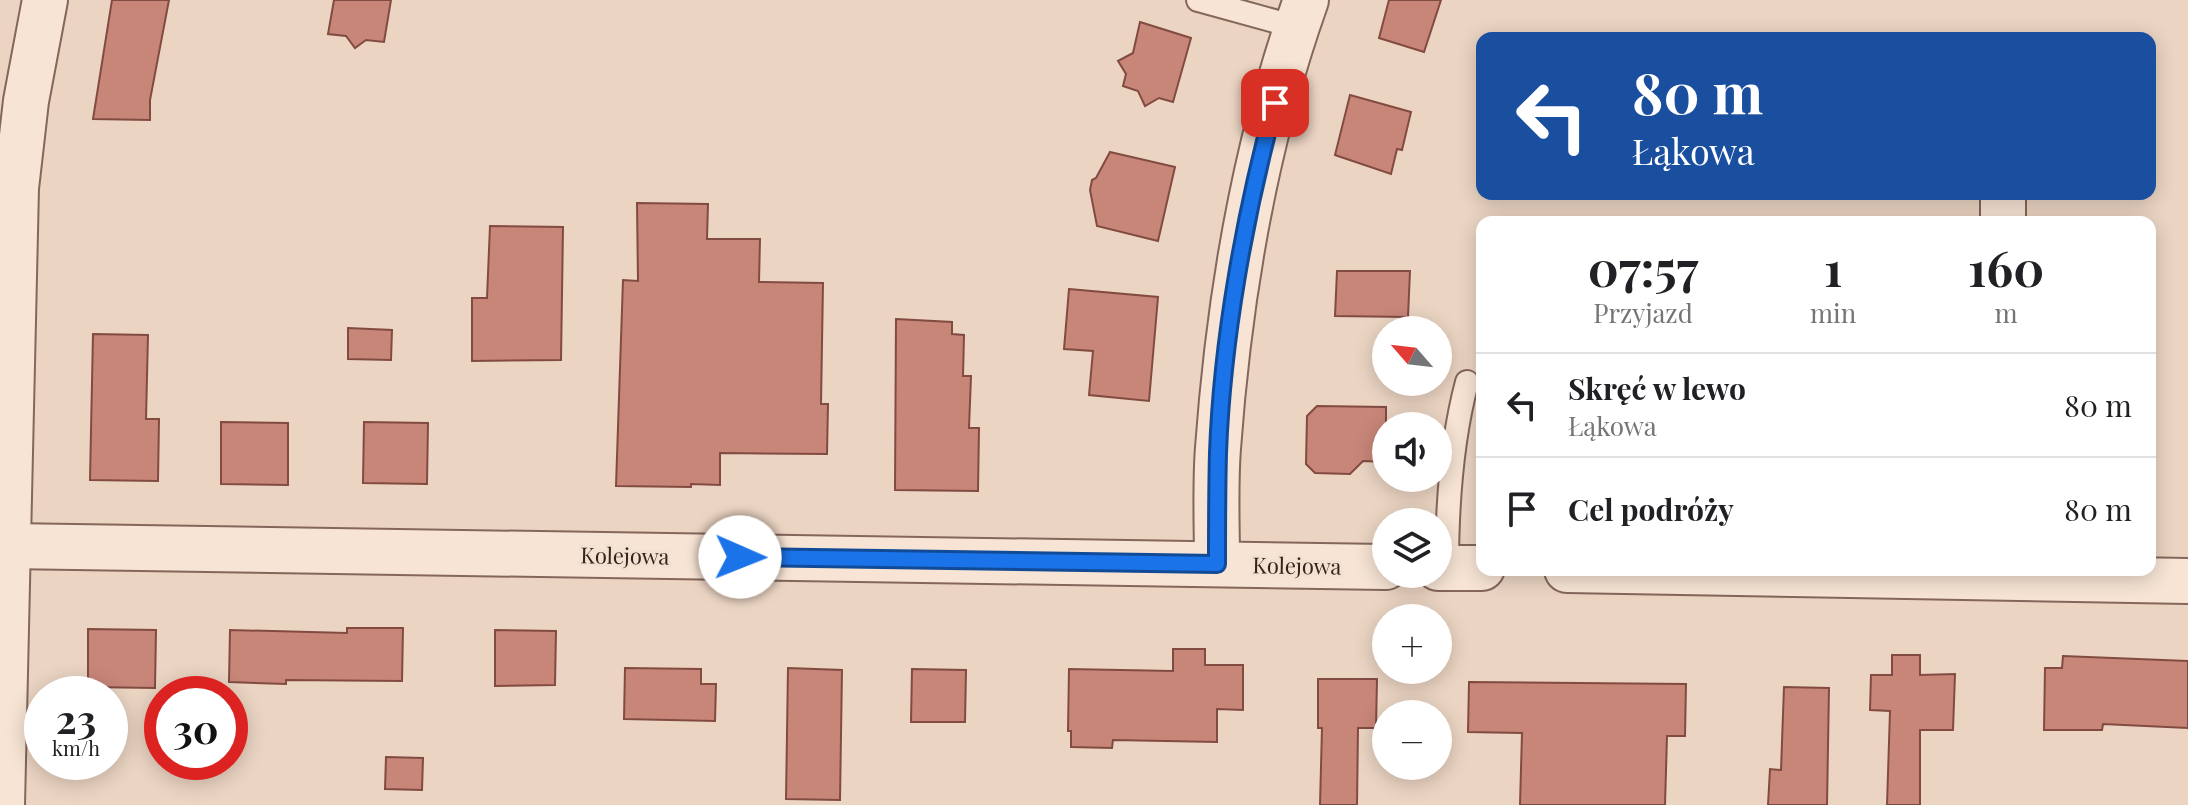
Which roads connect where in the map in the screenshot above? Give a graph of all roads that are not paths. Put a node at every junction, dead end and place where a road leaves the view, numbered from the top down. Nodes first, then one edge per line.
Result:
1 (45, 0) edge
2 (1198, 0) edge
3 (1301, 14) edge
4 (1467, 382) dead end
5 (8, 546) junction
6 (1217, 564) junction
7 (1372, 567) edge
8 (1456, 568) edge
9 (2054, 576) edge
10 (2188, 581) edge
11 (2, 805) edge

1 - 5 street
2 - 3 lane
3 - 6 street
4 - 8 lane
5 - 6 street, Kolejowa
5 - 11 street
6 - 7 street, Kolejowa
9 - 10 street

